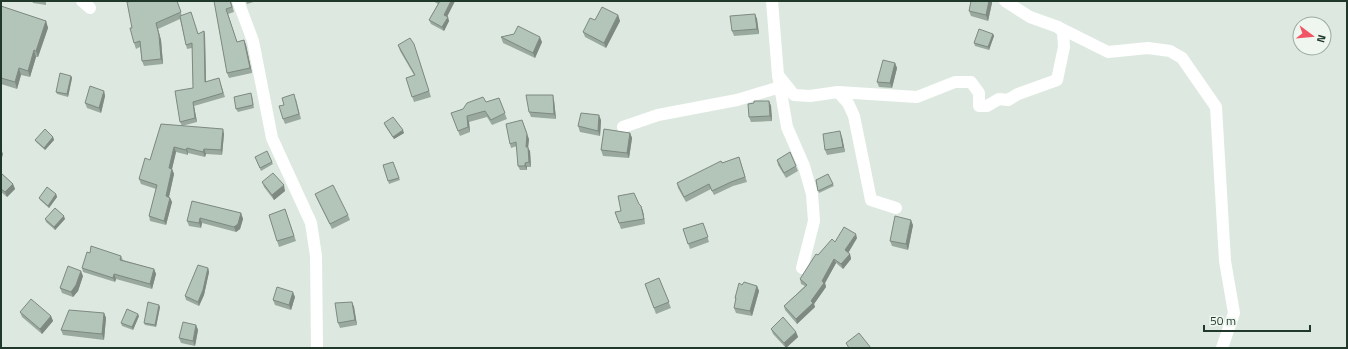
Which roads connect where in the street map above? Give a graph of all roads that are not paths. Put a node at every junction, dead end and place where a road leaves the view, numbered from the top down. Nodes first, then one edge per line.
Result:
1 (238, 1) edge
2 (772, 1) edge
3 (1005, 1) edge
4 (1058, 27) junction
5 (1082, 39) junction
6 (1064, 47) junction
7 (778, 75) junction
8 (780, 87) junction
9 (838, 92) junction
10 (623, 127) dead end
11 (896, 208) dead end
12 (802, 268) dead end
13 (317, 348) edge
14 (1222, 348) edge

1 - 13 street
2 - 7 street
3 - 4 street
4 - 5 street
4 - 6 street
5 - 6 street
5 - 14 street
6 - 9 street
7 - 8 street
7 - 9 street
8 - 10 street
8 - 12 street
9 - 11 street

